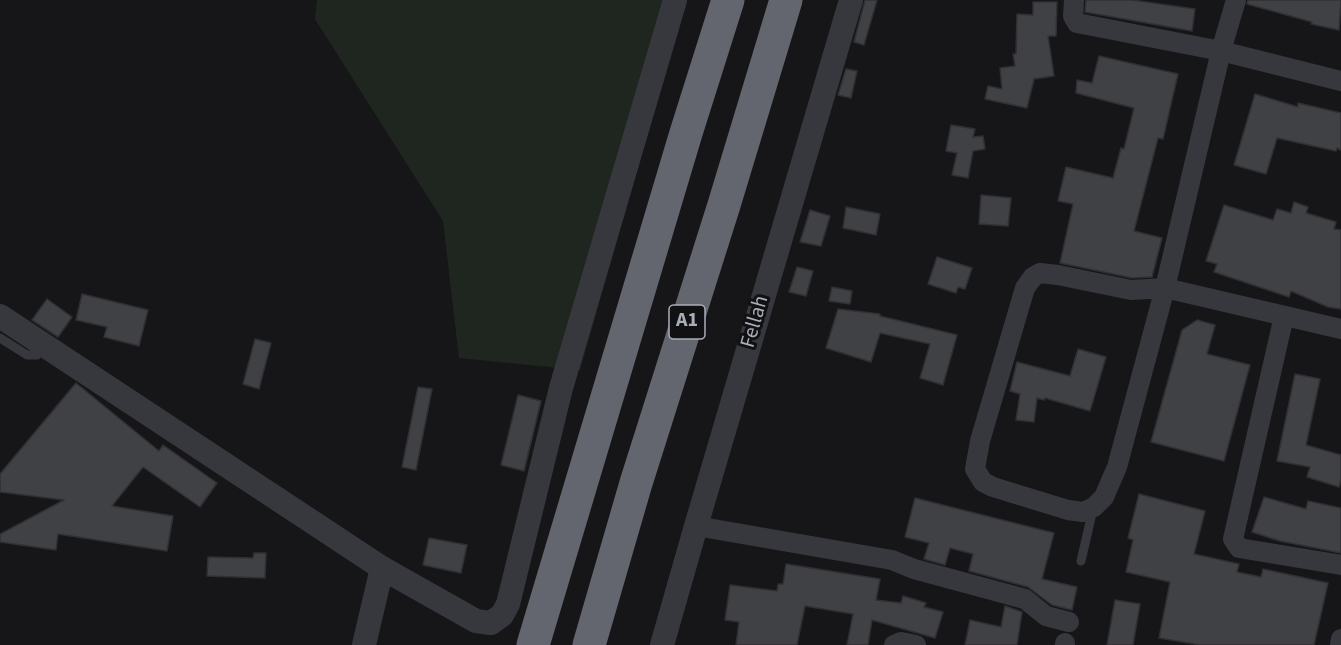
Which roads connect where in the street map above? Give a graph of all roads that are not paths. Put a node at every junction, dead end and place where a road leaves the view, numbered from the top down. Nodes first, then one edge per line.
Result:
1 (675, 0) edge
2 (728, 0) edge
3 (786, 0) edge
4 (851, 0) edge
5 (1074, 0) edge
6 (1236, 0) edge
7 (1221, 51) junction
8 (1341, 81) edge
9 (1165, 288) junction
10 (0, 316) edge
11 (1284, 316) junction
12 (1341, 329) edge
13 (0, 338) edge
14 (45, 346) junction
15 (1094, 507) junction
16 (696, 526) junction
17 (1081, 561) dead end
18 (1341, 565) edge
19 (381, 568) junction
20 (1070, 622) dead end
21 (1341, 639) edge
22 (364, 645) edge
23 (532, 645) edge
24 (589, 645) edge
25 (662, 645) edge
26 (894, 645) edge
27 (916, 645) edge
28 (1340, 645) edge

1 - 19 street
2 - 23 highway
3 - 24 highway, A1
4 - 16 street, Fellah
5 - 7 street
6 - 7 street
7 - 8 street
7 - 9 street
9 - 11 street
9 - 15 street
9 - 15 street
10 - 14 street
11 - 12 street
11 - 18 street
13 - 14 lane
14 - 19 street
15 - 17 lane
16 - 20 street
16 - 25 street, Fellah
19 - 22 street
21 - 28 street
26 - 27 street

